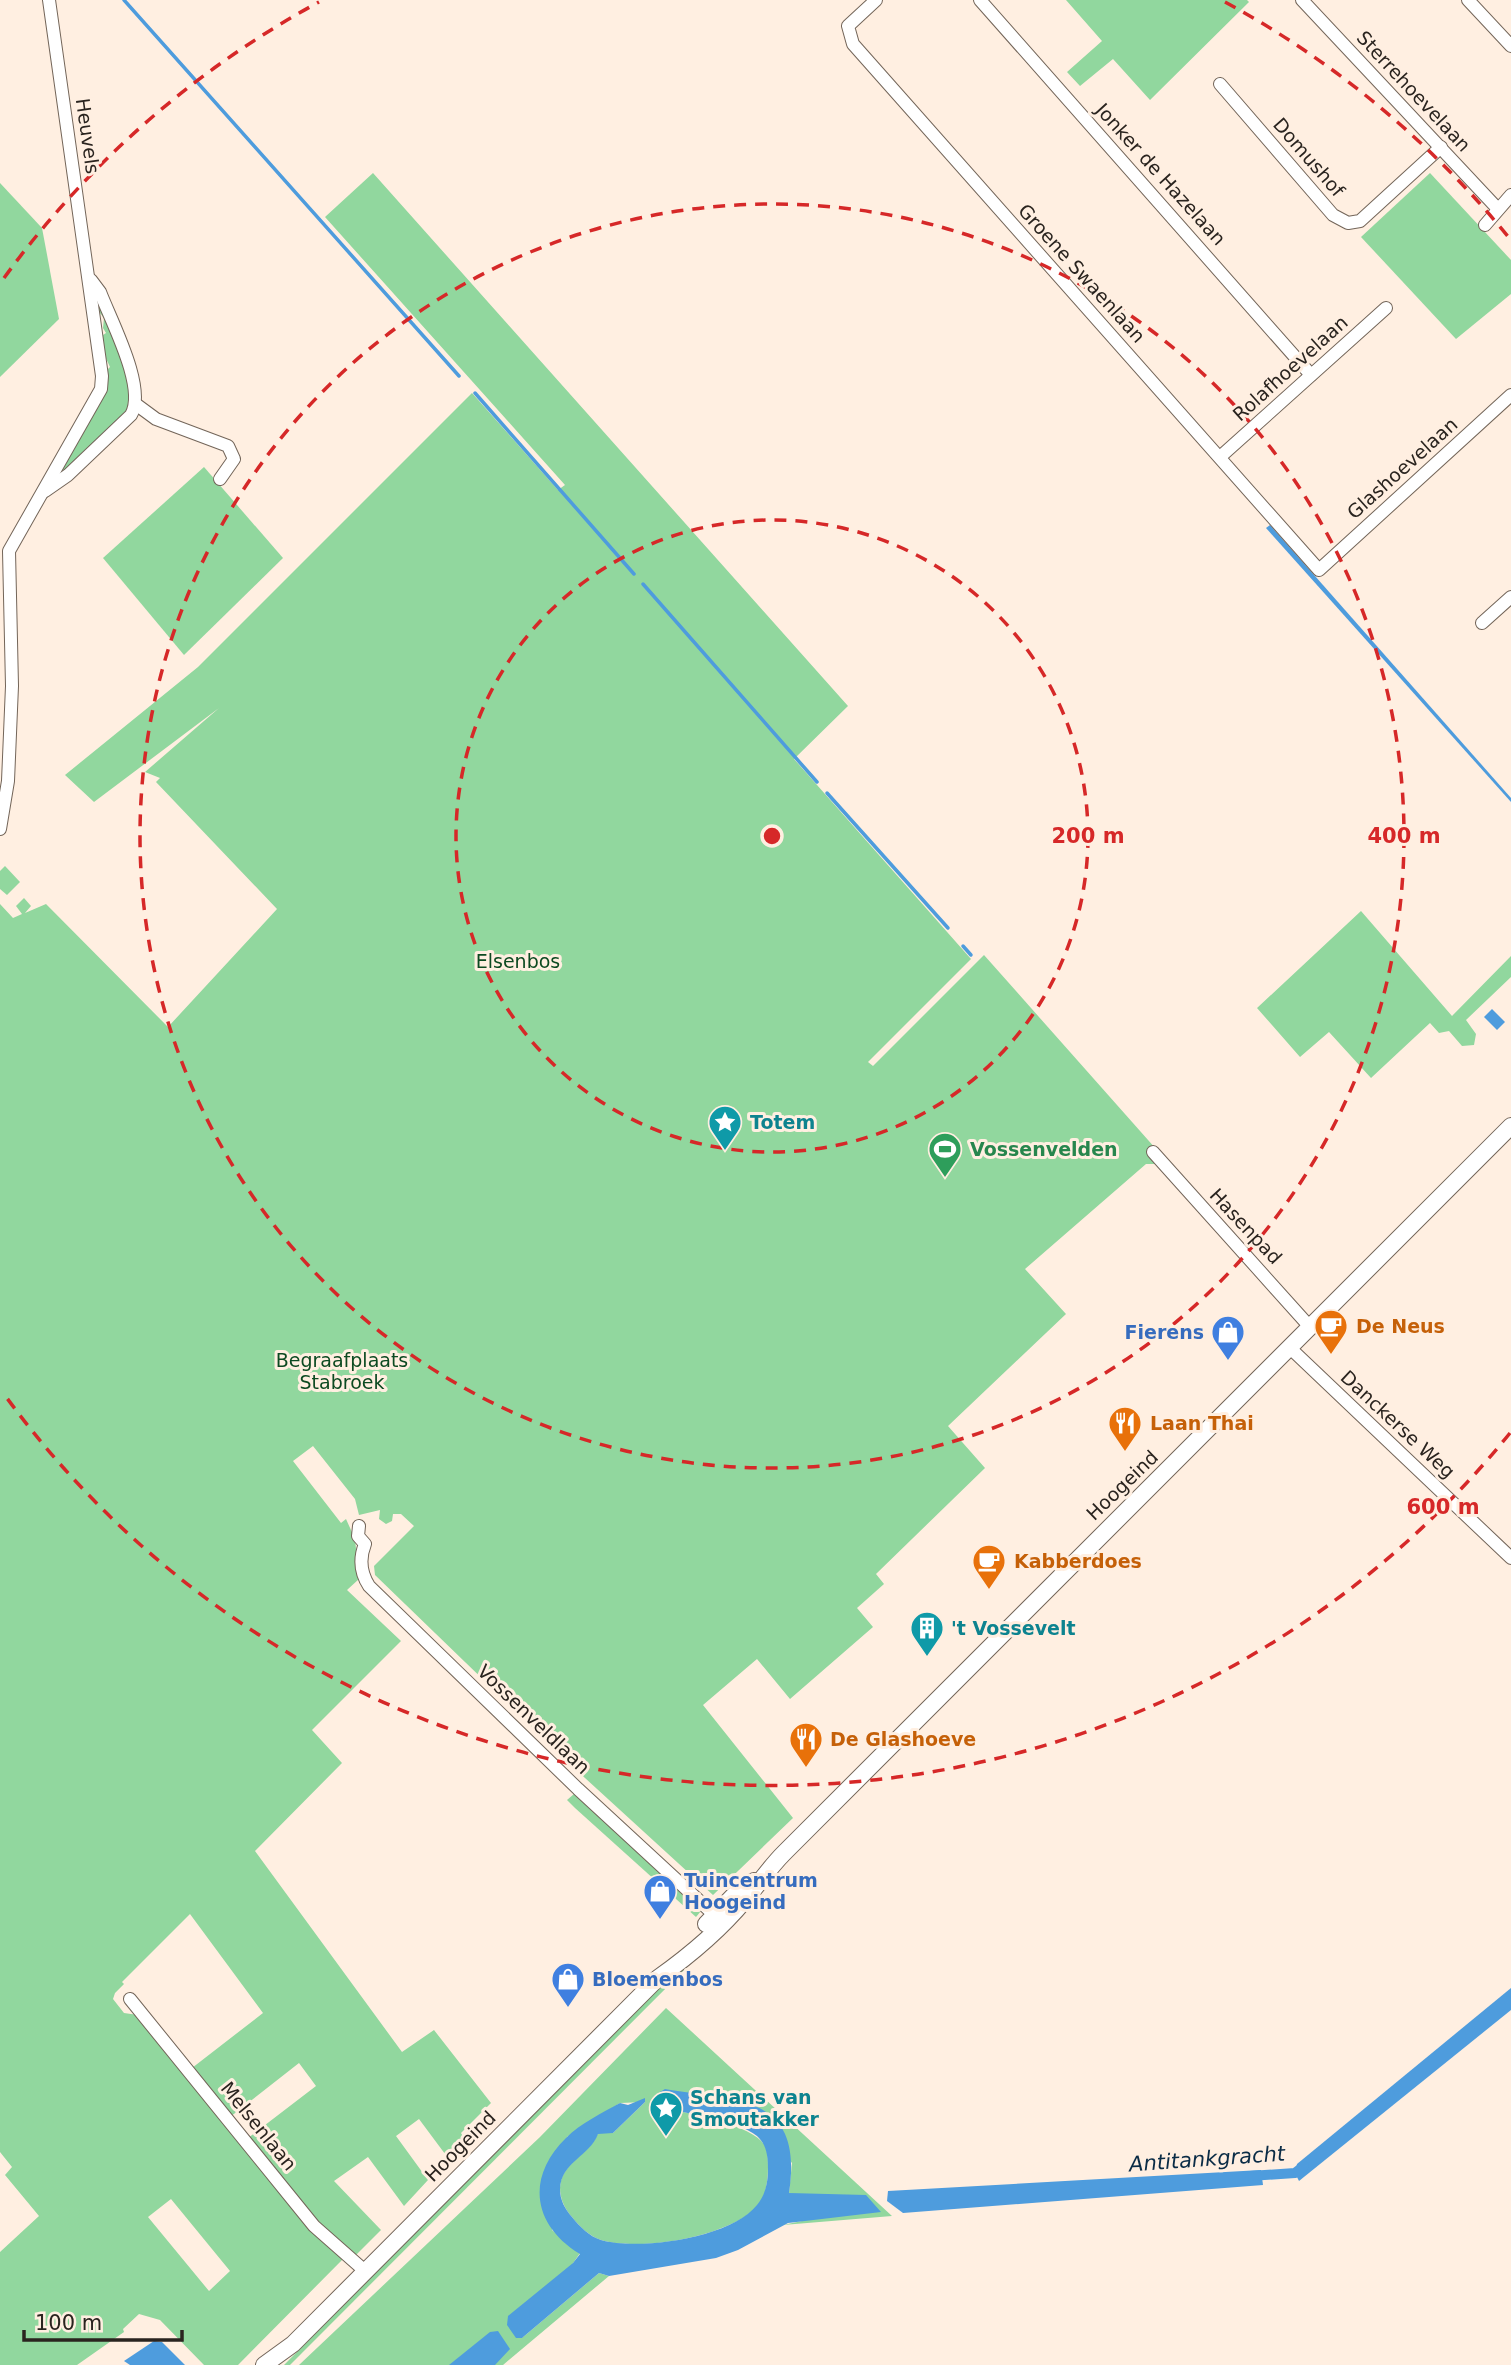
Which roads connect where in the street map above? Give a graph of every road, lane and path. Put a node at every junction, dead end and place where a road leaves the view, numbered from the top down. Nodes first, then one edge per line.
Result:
1 (49, 0) edge
2 (876, 0) edge
3 (980, 0) edge
4 (1302, 0) edge
5 (1468, 0) edge
6 (1511, 46) edge
7 (1220, 83) dead end
8 (1441, 147) junction
9 (1511, 195) edge
10 (1497, 208) junction
11 (1485, 225) dead end
12 (89, 278) junction
13 (1386, 308) dead end
14 (1311, 374) junction
15 (1511, 395) edge
16 (137, 405) junction
17 (1220, 457) junction
18 (220, 479) dead end
19 (42, 494) junction
20 (1319, 570) joint
21 (1511, 597) edge
22 (1482, 623) dead end
23 (1, 827) edge
24 (1511, 1126) edge
25 (1153, 1152) dead end
26 (1310, 1326) junction
27 (1289, 1347) junction
28 (359, 1526) dead end
29 (1511, 1558) edge
30 (718, 1919) junction
31 (130, 1999) dead end
32 (365, 2271) junction
33 (293, 2344) junction
34 (264, 2365) edge
35 (278, 2365) edge

1 - 12 street, Heuvels
2 - 17 street, Groene Swaenlaan
3 - 14 street, Jonker de Hazelaan
4 - 8 street, Sterrehoevelaan
5 - 6 street
7 - 8 street, Domushof
8 - 10 street, Sterrehoevelaan
9 - 10 street
10 - 11 street
12 - 16 street, Heuvels
12 - 19 street, Heuvels
13 - 14 street, Rolafhoevelaan
14 - 17 street, Rolafhoevelaan
15 - 20 street, Glashoevelaan
16 - 18 street
16 - 19 street, Heuvels
17 - 20 street, Groene Swaenlaan
19 - 23 street, Heuvels
21 - 22 street
24 - 26 main road, Hoogeind
25 - 26 street, Hasenpad
26 - 27 main road, Hoogeind
27 - 29 street, Danckerse Weg
27 - 30 main road, Hoogeind
28 - 30 street, Vossenveldlaan
30 - 32 main road, Hoogeind
31 - 32 street, Melsenlaan
32 - 33 main road, Hoogeind
33 - 34 main road, Hoogeind
33 - 35 main road, Hoogeind

